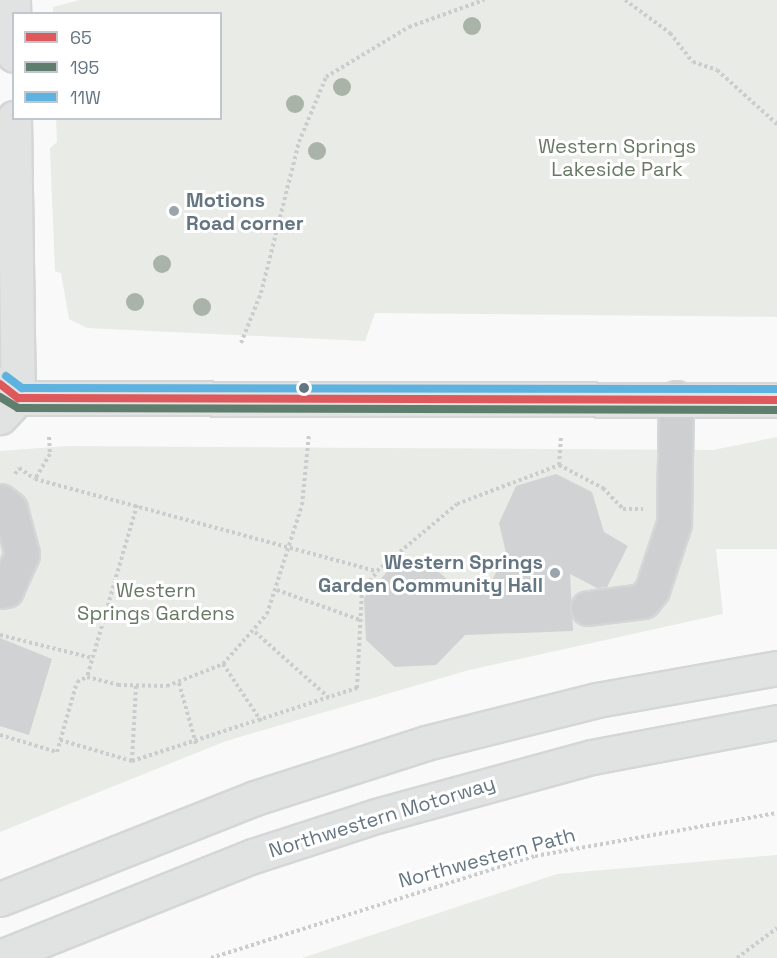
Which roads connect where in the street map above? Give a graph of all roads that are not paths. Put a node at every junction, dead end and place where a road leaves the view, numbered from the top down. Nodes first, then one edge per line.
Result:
1 (15, 120) edge
2 (676, 398) junction
3 (6, 400) edge
4 (777, 400) edge
5 (0, 501) edge
6 (0, 591) edge
7 (588, 608) dead end
8 (777, 668) edge
9 (777, 722) edge
10 (0, 898) edge
11 (0, 957) edge

1 - 3 main road
2 - 3 main road
2 - 4 main road
2 - 7 lane
5 - 6 lane
8 - 10 main road
9 - 11 main road, Northwestern Motorway

